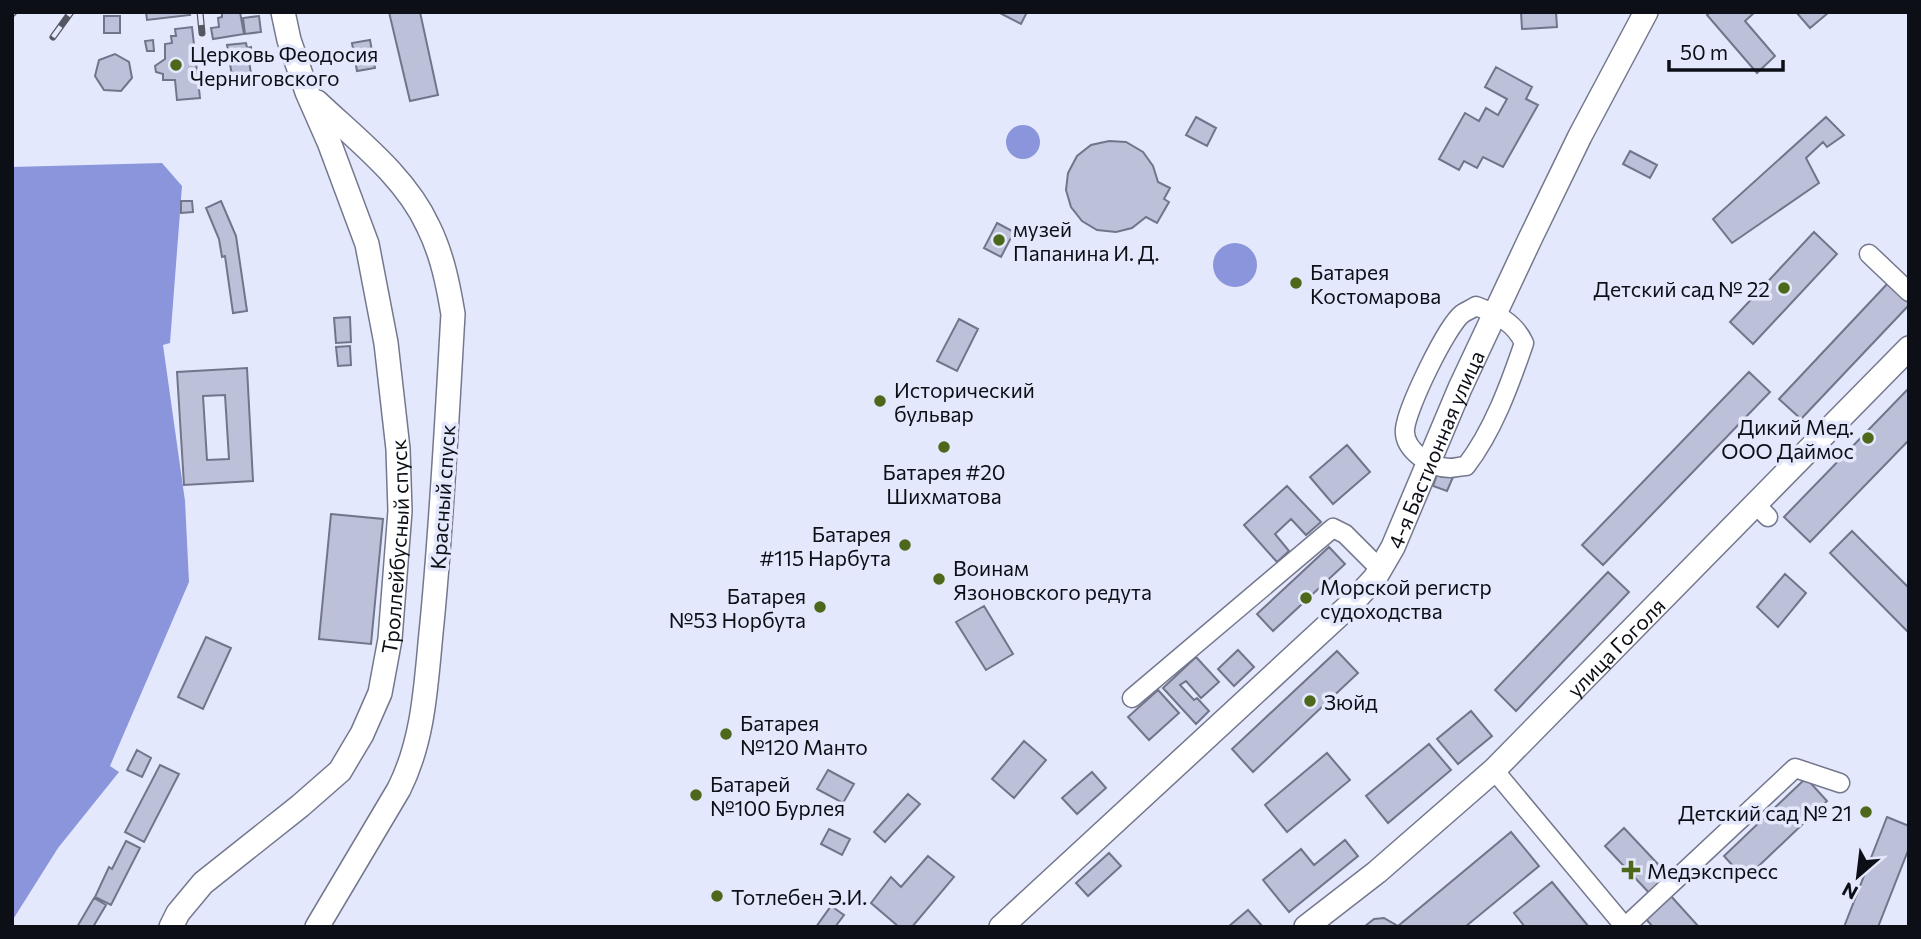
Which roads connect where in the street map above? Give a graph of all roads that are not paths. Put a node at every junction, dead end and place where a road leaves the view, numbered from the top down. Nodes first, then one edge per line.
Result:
1 (283, 12) edge
2 (1646, 12) edge
3 (307, 92) junction
4 (1869, 254) dead end
5 (1909, 292) edge
6 (1496, 314) junction
7 (1909, 348) edge
8 (1429, 461) junction
9 (1380, 569) junction
10 (1132, 698) dead end
11 (1494, 770) junction
12 (1840, 783) dead end
13 (171, 927) edge
14 (317, 927) edge
15 (1001, 927) edge
16 (1306, 927) edge
17 (1625, 927) edge

1 - 3 main road, Троллейбусный спуск
2 - 6 main road, 4-я Бастионная улица
3 - 13 main road, Троллейбусный спуск
3 - 14 main road, Красный спуск
4 - 5 street
6 - 8 main road, 4-я Бастионная улица
6 - 8 street
6 - 8 street
7 - 11 main road, улица Гоголя
8 - 9 main road, 4-я Бастионная улица
9 - 10 street
9 - 15 main road, 4-я Бастионная улица
11 - 16 main road, улица Гоголя
11 - 17 street
12 - 17 street

